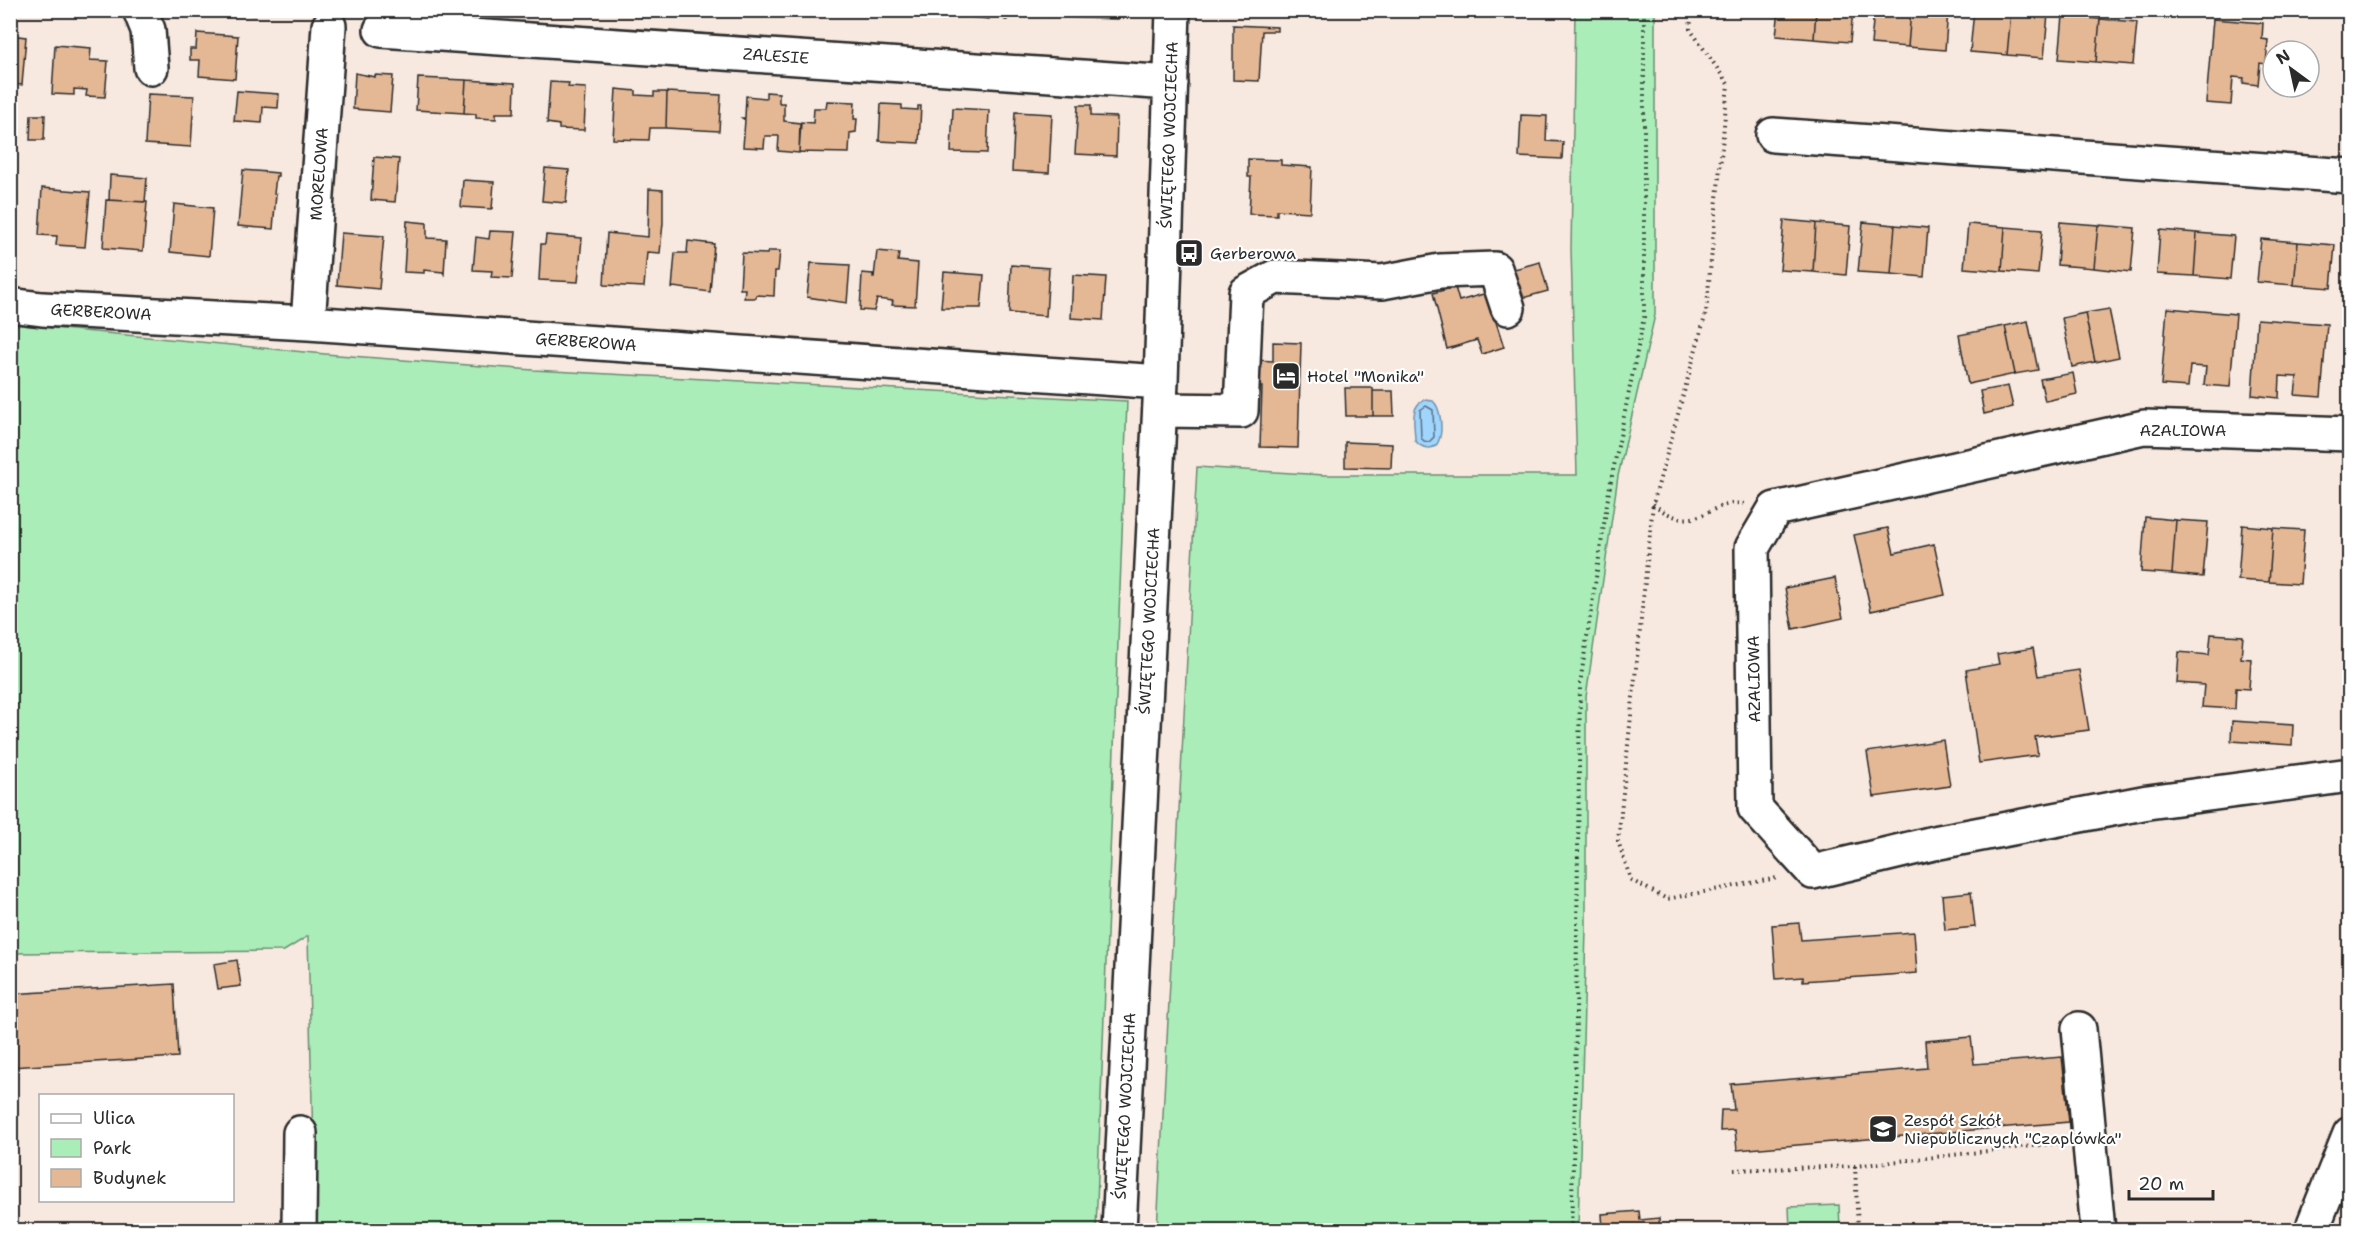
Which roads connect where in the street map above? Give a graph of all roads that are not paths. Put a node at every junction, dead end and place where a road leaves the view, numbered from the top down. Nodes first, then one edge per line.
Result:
1 (140, 10) edge
2 (1173, 10) edge
3 (329, 26) dead end
4 (381, 30) dead end
5 (151, 68) dead end
6 (1171, 83) junction
7 (1773, 135) dead end
8 (2349, 176) edge
9 (10, 305) edge
10 (1508, 308) dead end
11 (308, 322) junction
12 (1160, 396) junction
13 (2349, 434) edge
14 (2349, 775) edge
15 (2079, 1029) dead end
16 (300, 1132) dead end
17 (2349, 1134) edge
18 (299, 1230) edge
19 (1119, 1230) edge
20 (2098, 1230) edge
21 (2314, 1230) edge

1 - 5 street
2 - 6 street, ŚWIĘTEGO WOJCIECHA
3 - 11 street, MORELOWA
4 - 6 street, ZALESIE
6 - 12 street, ŚWIĘTEGO WOJCIECHA
7 - 8 street
9 - 11 street, GERBEROWA
10 - 12 street, GERBEROWA
11 - 12 street, GERBEROWA
12 - 19 street, ŚWIĘTEGO WOJCIECHA
13 - 14 street, AZALIOWA
15 - 20 street
16 - 18 street
17 - 21 street

